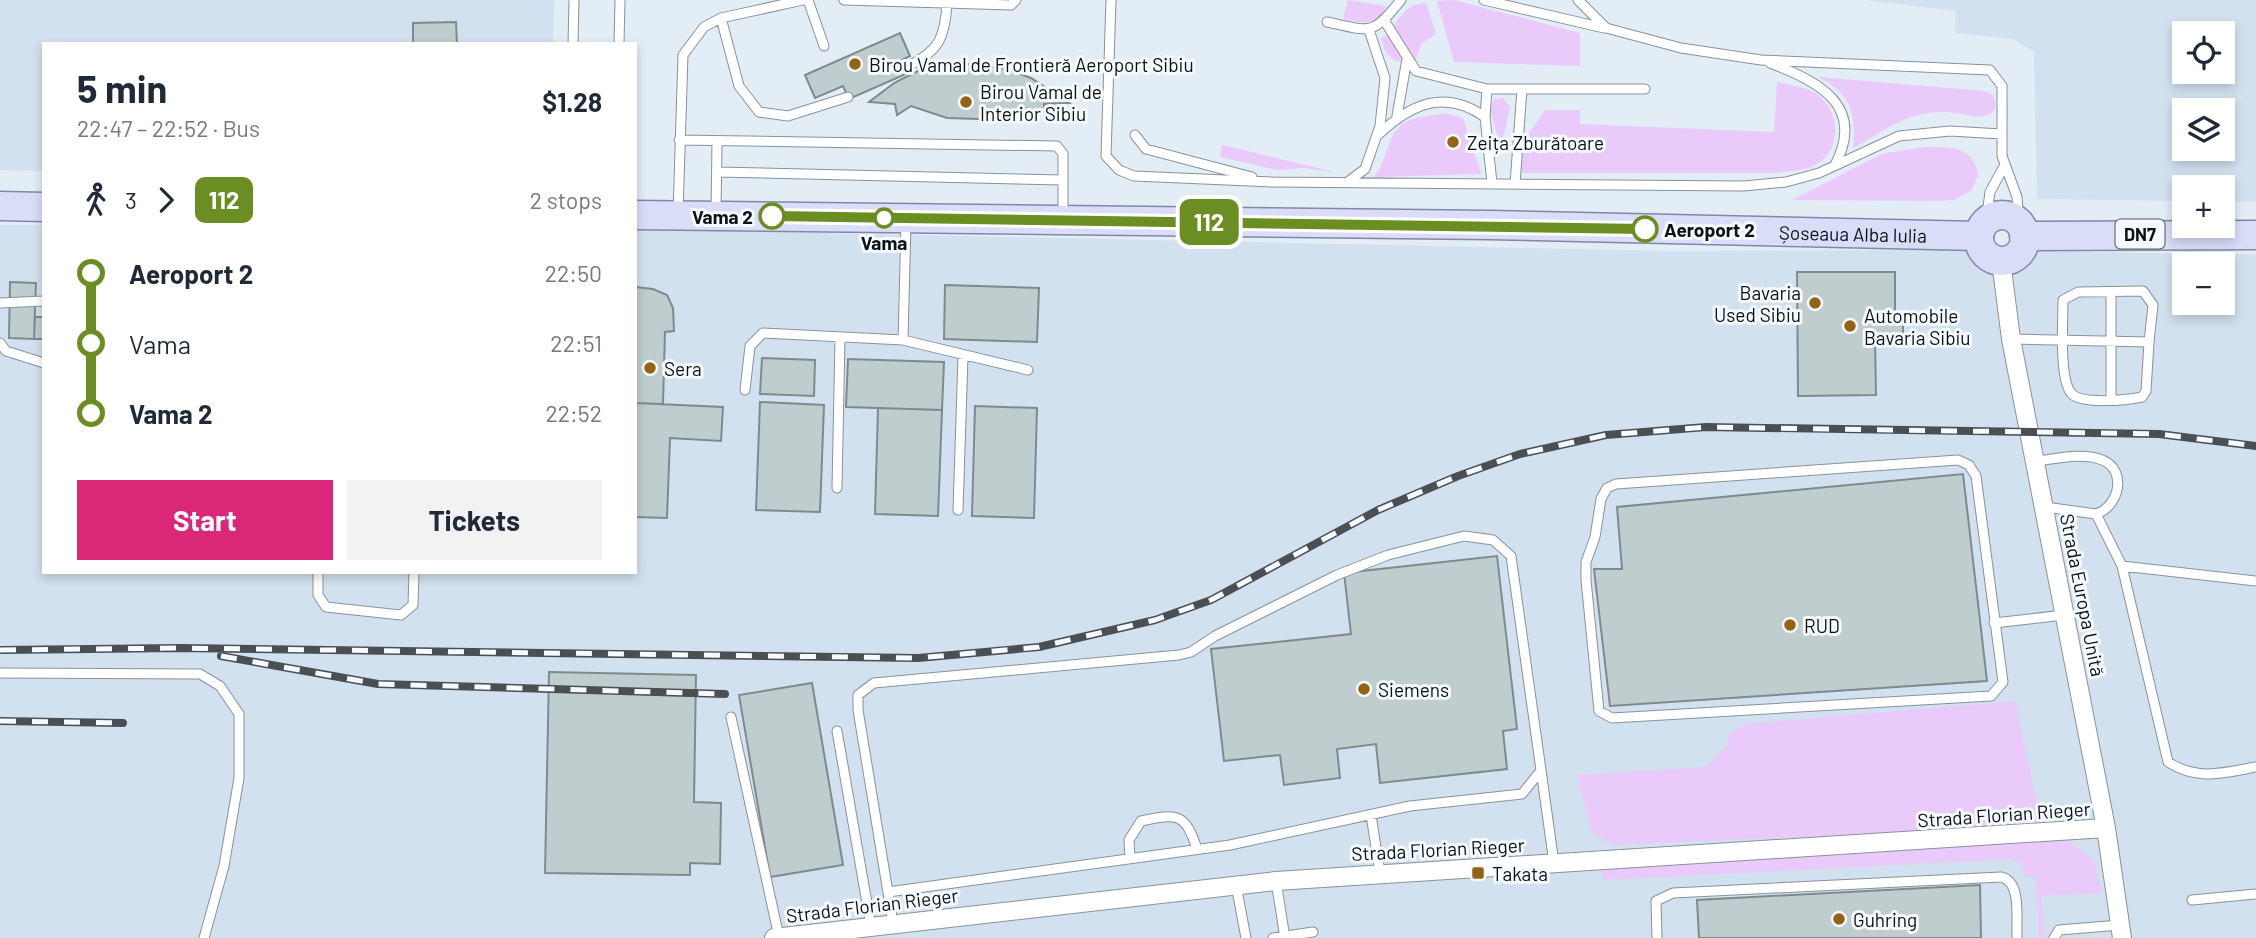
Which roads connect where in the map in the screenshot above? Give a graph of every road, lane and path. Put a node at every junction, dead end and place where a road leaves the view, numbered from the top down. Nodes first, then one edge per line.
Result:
1 (574, 0) edge
2 (620, 0) edge
3 (805, 0) edge
4 (844, 0) edge
5 (1016, 0) edge
6 (1111, 0) edge
7 (1401, 0) edge
8 (1484, 0) edge
9 (1578, 0) edge
10 (989, 2) edge
11 (947, 3) junction
12 (721, 18) junction
13 (1384, 20) junction
14 (1327, 22) dead end
15 (1606, 28) junction
16 (1370, 30) junction
17 (573, 42) edge
18 (619, 42) edge
19 (824, 47) dead end
20 (1407, 59) junction
21 (1760, 60) junction
22 (903, 69) dead end
23 (1487, 89) junction
24 (1522, 89) junction
25 (1645, 89) dead end
26 (848, 97) dead end
27 (1398, 116) junction
28 (1485, 117) junction
29 (2001, 134) junction
30 (1135, 135) dead end
31 (1376, 136) junction
32 (679, 141) junction
33 (717, 141) junction
34 (1835, 165) junction
35 (2003, 168) junction
36 (717, 172) junction
37 (1063, 180) junction
38 (1273, 182) junction
39 (1348, 182) junction
40 (1492, 183) junction
41 (1515, 184) junction
42 (0, 206) edge
43 (42, 207) edge
44 (637, 215) edge
45 (678, 215) junction
46 (716, 216) junction
47 (906, 218) junction
48 (1063, 220) junction
49 (1982, 229) junction
50 (2022, 230) junction
51 (2256, 235) edge
52 (2001, 261) junction
53 (2111, 292) junction
54 (42, 301) edge
55 (0, 303) edge
56 (840, 337) junction
57 (2011, 339) junction
58 (902, 340) junction
59 (2063, 340) junction
60 (2110, 341) junction
61 (2149, 342) junction
62 (0, 343) edge
63 (963, 356) junction
64 (42, 361) edge
65 (1028, 370) dead end
66 (745, 390) dead end
67 (2111, 400) junction
68 (2036, 461) junction
69 (836, 488) dead end
70 (2045, 507) junction
71 (958, 510) dead end
72 (2096, 514) junction
73 (2122, 566) junction
74 (318, 574) edge
75 (414, 574) edge
76 (2256, 581) edge
77 (2064, 615) junction
78 (1994, 623) junction
79 (0, 673) edge
80 (731, 717) dead end
81 (837, 730) dead end
82 (2256, 767) edge
83 (1539, 773) junction
84 (1371, 815) junction
85 (2106, 828) junction
86 (1197, 849) junction
87 (1130, 859) junction
88 (1554, 863) junction
89 (1380, 873) junction
90 (1276, 881) junction
91 (1236, 885) junction
92 (888, 892) junction
93 (2256, 894) edge
94 (2192, 900) dead end
95 (893, 923) junction
96 (871, 926) junction
97 (1313, 932) dead end
98 (2121, 932) edge
99 (776, 937) edge
100 (1285, 937) edge
101 (204, 938) edge
102 (1246, 938) edge
103 (1273, 938) edge
104 (1657, 938) edge
105 (2017, 938) edge
106 (2054, 938) edge

1 - 17 lane
2 - 18 lane
3 - 12 lane
3 - 19 lane
4 - 11 lane
5 - 10 lane
6 - 38 lane
7 - 13 lane
8 - 15 lane
9 - 15 lane
10 - 11 lane
11 - 22 lane
12 - 26 lane
12 - 32 lane
13 - 16 lane
13 - 20 lane
14 - 16 lane
15 - 21 lane
16 - 31 lane
20 - 23 lane
20 - 27 lane
21 - 29 lane
21 - 34 lane
23 - 24 lane
23 - 28 lane
24 - 25 lane
24 - 41 lane
27 - 28 lane
27 - 31 lane
28 - 40 lane
29 - 34 lane
29 - 35 lane
30 - 38 lane
31 - 39 lane
32 - 33 lane
32 - 45 lane
33 - 36 lane
33 - 37 lane
34 - 41 lane
35 - 49 lane
35 - 50 lane
36 - 37 lane
36 - 46 lane
37 - 48 lane
38 - 39 lane
39 - 40 lane
40 - 41 lane
42 - 43 main road
44 - 45 main road, Șoseaua Alba Iulia / DN7
45 - 46 main road, Șoseaua Alba Iulia / DN7
46 - 47 main road, Șoseaua Alba Iulia / DN7
47 - 48 main road, Șoseaua Alba Iulia / DN7
47 - 58 lane
48 - 49 main road, Șoseaua Alba Iulia / DN7
49 - 50 main road, DN7
49 - 52 main road
50 - 51 main road, DN7
50 - 52 main road
52 - 57 street, Strada Europa Unită
53 - 59 lane
53 - 60 lane
53 - 61 lane
54 - 55 lane
56 - 58 lane
56 - 66 lane
56 - 69 lane
57 - 59 lane
57 - 68 street, Strada Europa Unită
58 - 63 lane
59 - 60 lane
59 - 67 lane
60 - 61 lane
60 - 67 lane
61 - 67 lane
62 - 64 lane
63 - 65 lane
63 - 71 lane
68 - 70 street, Strada Europa Unită
68 - 72 lane
70 - 72 lane
70 - 77 street, Strada Europa Unită
72 - 73 lane
73 - 76 lane
73 - 82 lane
74 - 75 lane
77 - 78 lane
77 - 85 street, Strada Europa Unită
78 - 78 lane
79 - 101 lane
80 - 99 lane
81 - 96 lane
83 - 84 lane
83 - 88 lane
83 - 92 lane
84 - 86 lane
84 - 89 lane
85 - 88 street, Strada Florian Rieger
85 - 98 street, Strada Europa Unită
86 - 87 lane
86 - 87 lane
87 - 92 lane
88 - 89 street, Strada Florian Rieger
89 - 90 street, Strada Florian Rieger
90 - 91 street, Strada Florian Rieger
90 - 100 lane
91 - 95 street, Strada Florian Rieger
91 - 102 lane
92 - 95 lane
93 - 94 lane
95 - 96 street, Strada Florian Rieger
96 - 99 street, Strada Florian Rieger
97 - 100 lane
98 - 106 lane
100 - 103 lane
104 - 105 lane

